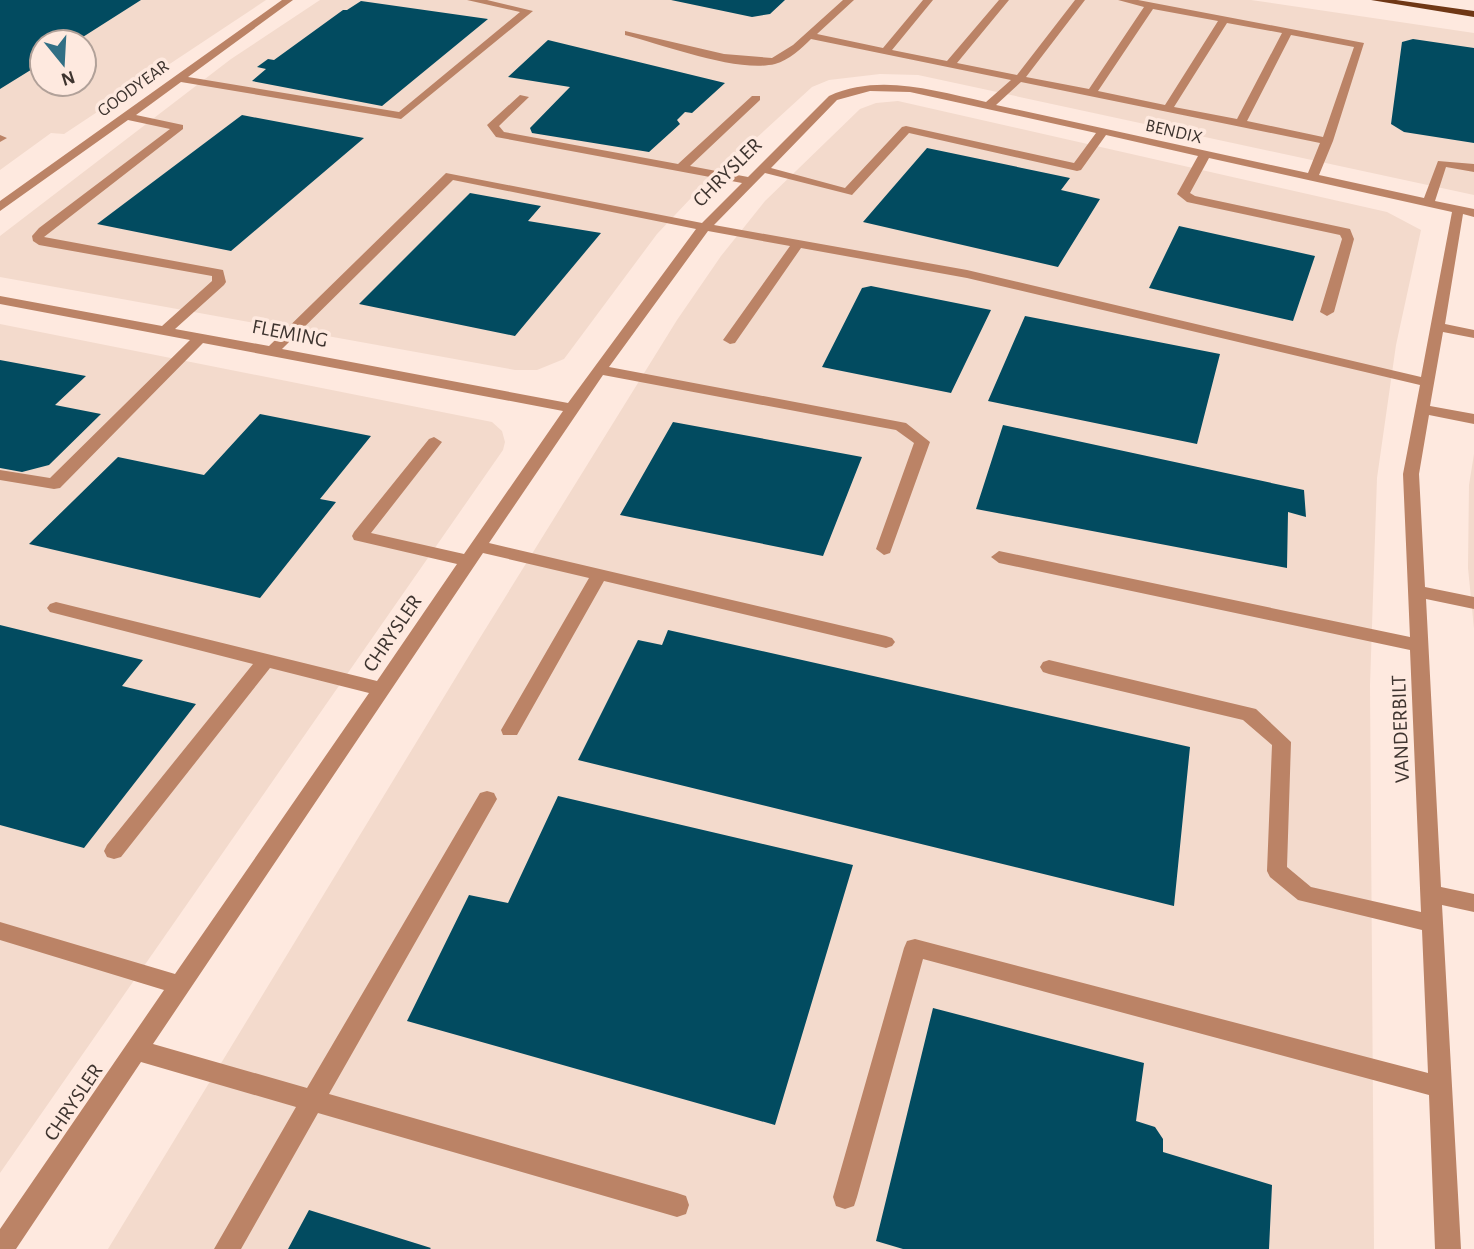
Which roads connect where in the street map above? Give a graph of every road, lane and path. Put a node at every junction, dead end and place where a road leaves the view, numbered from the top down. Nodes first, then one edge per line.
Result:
1 (288, 0) edge
2 (472, 0) edge
3 (849, 0) edge
4 (928, 0) edge
5 (1003, 0) edge
6 (1080, 0) edge
7 (1123, 0) edge
8 (1376, 0) edge
9 (1150, 5) junction
10 (1474, 14) edge
11 (1224, 19) junction
12 (1288, 31) junction
13 (629, 33) dead end
14 (809, 36) junction
15 (886, 51) junction
16 (950, 64) junction
17 (178, 78) junction
18 (1020, 78) junction
19 (866, 87) joint
20 (1091, 93) junction
21 (524, 97) dead end
22 (756, 98) dead end
23 (987, 107) junction
24 (1168, 108) junction
25 (125, 116) junction
26 (1241, 123) junction
27 (1102, 133) junction
28 (1327, 141) junction
29 (1204, 156) junction
30 (681, 168) junction
31 (1474, 168) edge
32 (756, 175) junction
33 (1311, 179) junction
34 (1428, 204) junction
35 (0, 206) edge
36 (1466, 212) edge
37 (704, 227) junction
38 (798, 244) junction
39 (0, 300) edge
40 (1327, 312) dead end
41 (1438, 327) junction
42 (165, 331) junction
43 (1474, 334) edge
44 (200, 338) junction
45 (730, 340) dead end
46 (272, 351) junction
47 (599, 370) junction
48 (1428, 383) junction
49 (572, 408) junction
50 (1423, 409) junction
51 (1474, 419) edge
52 (434, 442) dead end
53 (0, 475) edge
54 (884, 549) dead end
55 (473, 553) junction
56 (999, 557) dead end
57 (600, 574) junction
58 (1417, 591) junction
59 (1474, 603) edge
60 (56, 608) dead end
61 (886, 642) dead end
62 (1419, 645) junction
63 (266, 660) junction
64 (1049, 667) dead end
65 (381, 689) junction
66 (510, 730) dead end
67 (487, 799) dead end
68 (114, 851) dead end
69 (1430, 894) junction
70 (1474, 903) edge
71 (1431, 923) junction
72 (0, 931) edge
73 (180, 985) junction
74 (136, 1050) junction
75 (1439, 1087) junction
76 (312, 1101) junction
77 (845, 1197) dead end
78 (677, 1205) dead end
79 (1, 1249) edge
80 (227, 1249) edge
81 (1448, 1249) edge

1 - 17 street, GOODYEAR
2 - 17 street
3 - 14 street
4 - 15 street
5 - 16 street
6 - 18 street
7 - 9 street
8 - 10 main road
9 - 11 street
9 - 20 street
11 - 12 street
11 - 24 street
12 - 26 street
12 - 28 street
13 - 14 street
14 - 15 street
15 - 16 street
16 - 18 street
17 - 25 street, GOODYEAR
18 - 20 street
18 - 23 street
19 - 23 street, BENDIX
19 - 32 street, CHRYSLER
20 - 24 street
21 - 30 street
22 - 30 street
23 - 27 street, BENDIX
24 - 26 street
25 - 35 street, GOODYEAR
25 - 42 street
26 - 28 street
27 - 29 street, BENDIX
27 - 32 street
28 - 33 street
29 - 33 street, BENDIX
29 - 40 street
30 - 32 street
31 - 34 street
32 - 37 street, CHRYSLER
33 - 34 street, BENDIX
34 - 36 street, BENDIX
36 - 41 street, VANDERBILT
37 - 38 street
37 - 46 street
37 - 47 street, CHRYSLER
38 - 45 street
38 - 48 street
39 - 42 street, FLEMING
41 - 43 street
41 - 48 street, VANDERBILT
42 - 44 street, FLEMING
44 - 46 street, FLEMING
44 - 53 street
46 - 49 street, FLEMING
47 - 49 street, CHRYSLER
47 - 54 street
48 - 50 street, VANDERBILT
49 - 55 street, CHRYSLER
50 - 51 street
50 - 58 street, VANDERBILT
52 - 55 street
55 - 57 street
55 - 65 street, CHRYSLER
56 - 62 street
57 - 61 street
57 - 66 street
58 - 59 street
58 - 62 street, VANDERBILT
60 - 63 street
62 - 69 street, VANDERBILT
63 - 65 street
63 - 68 street
64 - 71 street
65 - 73 street, CHRYSLER
67 - 76 street
69 - 70 street
69 - 71 street, VANDERBILT
71 - 75 street, VANDERBILT
72 - 73 street
73 - 74 street, CHRYSLER
74 - 76 street
74 - 79 street, CHRYSLER
75 - 77 street
75 - 81 street, VANDERBILT
76 - 78 street
76 - 80 street

